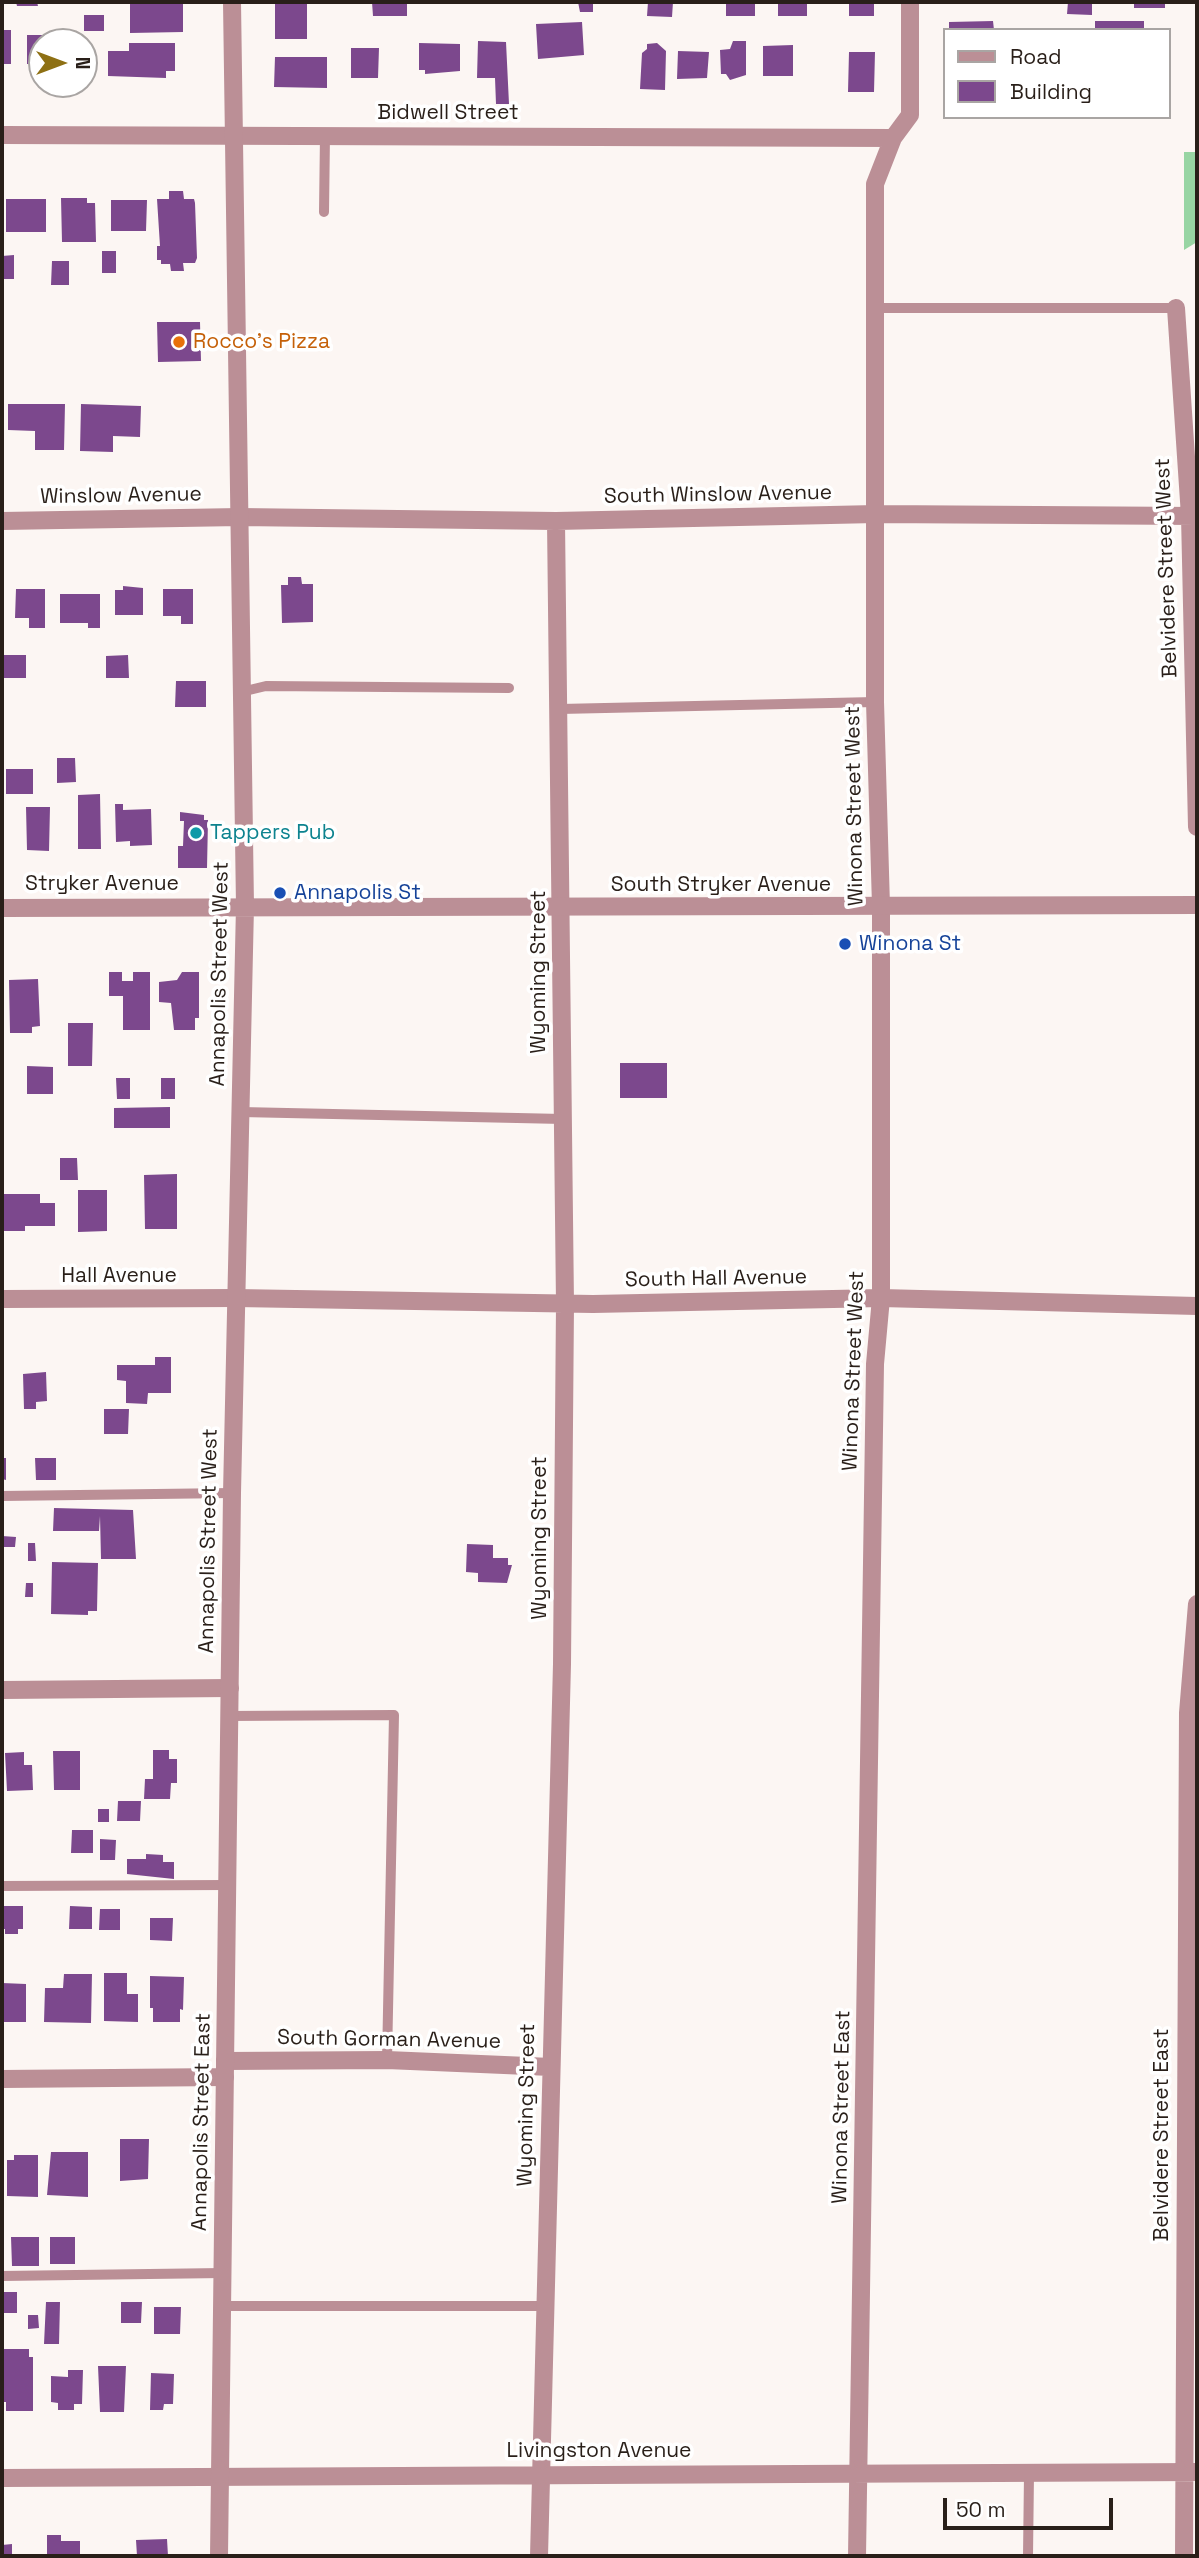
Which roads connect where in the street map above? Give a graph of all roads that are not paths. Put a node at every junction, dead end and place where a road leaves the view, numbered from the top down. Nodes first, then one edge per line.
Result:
1 (232, 2) edge
2 (910, 2) edge
3 (2, 135) edge
4 (236, 135) junction
5 (325, 135) junction
6 (893, 138) junction
7 (324, 212) dead end
8 (873, 308) junction
9 (1176, 308) joint
10 (876, 514) junction
11 (1193, 516) edge
12 (240, 517) junction
13 (2, 521) edge
14 (556, 521) junction
15 (509, 688) dead end
16 (241, 692) junction
17 (875, 702) junction
18 (560, 709) junction
19 (1197, 827) edge
20 (1197, 905) edge
21 (245, 906) junction
22 (881, 906) junction
23 (2, 908) edge
24 (561, 909) junction
25 (241, 1112) junction
26 (563, 1119) junction
27 (236, 1298) junction
28 (881, 1298) junction
29 (2, 1299) edge
30 (565, 1304) junction
31 (1197, 1306) edge
32 (232, 1493) junction
33 (2, 1496) edge
34 (1197, 1604) edge
35 (1196, 1643) edge
36 (871, 1659) joint
37 (230, 1688) junction
38 (2, 1690) edge
39 (229, 1716) junction
40 (227, 1885) junction
41 (2, 1886) edge
42 (387, 2060) junction
43 (551, 2067) junction
44 (225, 2069) junction
45 (2, 2079) edge
46 (1191, 2089) edge
47 (223, 2273) junction
48 (2, 2276) edge
49 (545, 2305) junction
50 (223, 2306) junction
51 (859, 2472) junction
52 (1191, 2472) edge
53 (541, 2474) junction
54 (1030, 2474) junction
55 (220, 2475) junction
56 (2, 2478) edge
57 (219, 2556) edge
58 (539, 2556) edge
59 (857, 2556) edge
60 (1028, 2556) edge
61 (1184, 2556) edge

1 - 4 street, Annapolis Street West
2 - 6 street, Winona Street West
3 - 4 street, Bidwell Street
4 - 5 street, Bidwell Street
4 - 12 street, Annapolis Street West
5 - 6 street, Bidwell Street
5 - 7 lane
6 - 8 street, Winona Street West
8 - 9 lane
8 - 10 street, Winona Street West
9 - 11 street, Belvidere Street West
10 - 11 street, South Winslow Avenue
10 - 14 street, South Winslow Avenue
10 - 17 street, Winona Street West
11 - 19 street, Belvidere Street West
12 - 13 street, Winslow Avenue
12 - 14 street, South Winslow Avenue
12 - 16 street, Annapolis Street West
14 - 18 street, Wyoming Street
15 - 16 lane
16 - 21 street, Annapolis Street West
17 - 18 lane
17 - 22 street, Winona Street West
18 - 24 street, Wyoming Street
20 - 22 street, South Stryker Avenue
21 - 23 street, Stryker Avenue
21 - 24 street, South Stryker Avenue
21 - 25 street, Annapolis Street West
22 - 24 street, South Stryker Avenue
22 - 28 street, Winona Street West
24 - 26 street, Wyoming Street
25 - 26 lane
25 - 27 street, Annapolis Street West
26 - 30 street, Wyoming Street
27 - 29 street, Hall Avenue
27 - 30 street, South Hall Avenue
27 - 32 street, Annapolis Street West
28 - 30 street, South Hall Avenue
28 - 31 street, South Hall Avenue
28 - 36 street, Winona Street West
30 - 43 street, Wyoming Street
32 - 33 lane
32 - 37 street, Annapolis Street West
34 - 35 street
35 - 46 street, Belvidere Street East
36 - 51 street, Winona Street East
37 - 38 street
37 - 39 street, Annapolis Street East
39 - 40 street, Annapolis Street East
39 - 42 lane
40 - 41 lane
40 - 44 street, Annapolis Street East
42 - 43 street, South Gorman Avenue
42 - 44 street, South Gorman Avenue
43 - 49 street, Wyoming Street
44 - 45 street, South Gorman Avenue
44 - 47 street, Annapolis Street East
46 - 52 street, Belvidere Street East
47 - 48 lane
47 - 50 street, Annapolis Street East
49 - 50 lane
49 - 53 street, Wyoming Street
50 - 55 street, Annapolis Street East
51 - 53 street, Livingston Avenue
51 - 54 street, Livingston Avenue
51 - 59 street, Winona Street East
52 - 54 street, Livingston Avenue
52 - 61 street, Belvidere Street East
53 - 55 street, Livingston Avenue
53 - 58 street, Wyoming Street
54 - 60 lane
55 - 56 street, Livingston Avenue
55 - 57 street, Annapolis Street East

